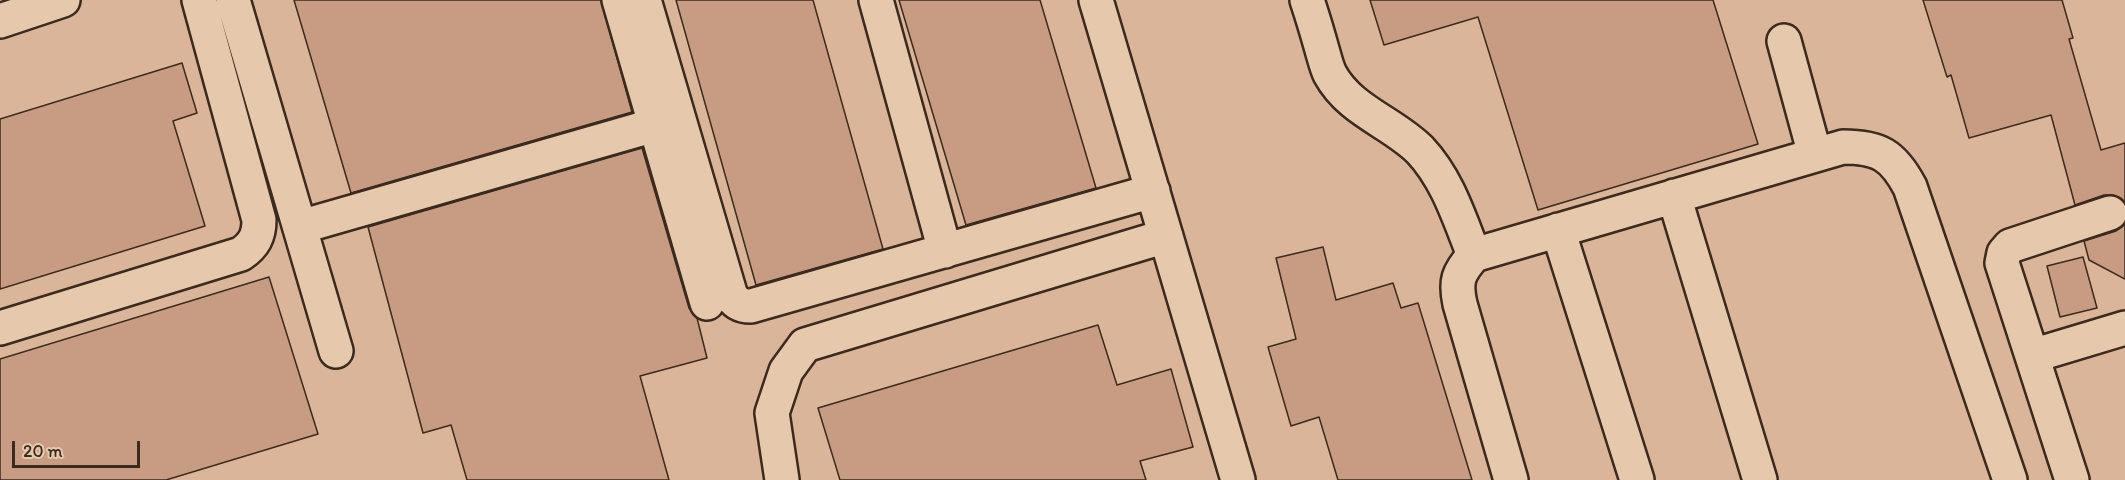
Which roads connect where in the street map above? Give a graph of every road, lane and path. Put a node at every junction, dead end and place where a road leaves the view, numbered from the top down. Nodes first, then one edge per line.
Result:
1 (63, 0) edge
2 (199, 0) edge
3 (233, 0) edge
4 (619, 0) edge
5 (644, 0) edge
6 (876, 0) edge
7 (1096, 0) edge
8 (1308, 0) edge
9 (0, 21) edge
10 (1784, 41) dead end
11 (655, 125) junction
12 (1815, 155) junction
13 (1153, 191) junction
14 (1674, 196) junction
15 (2110, 213) dead end
16 (300, 227) junction
17 (1558, 230) junction
18 (1166, 236) junction
19 (945, 251) junction
20 (1474, 255) junction
21 (706, 303) dead end
22 (0, 328) edge
23 (2125, 328) edge
24 (336, 351) dead end
25 (2032, 356) junction
26 (782, 480) edge
27 (1238, 480) edge
28 (1511, 480) edge
29 (1637, 480) edge
30 (1760, 480) edge
31 (2010, 480) edge
32 (2072, 480) edge

1 - 9 street
2 - 22 street
3 - 16 street
4 - 11 street
5 - 19 street
6 - 19 street
7 - 13 street
8 - 20 street
10 - 12 street
11 - 16 street
11 - 21 street
12 - 14 street
12 - 31 street
13 - 18 street
13 - 19 street
14 - 17 street
14 - 30 street
15 - 25 street
16 - 24 street
17 - 20 street
17 - 29 street
18 - 26 street
18 - 27 street
20 - 28 street
23 - 25 street
25 - 32 street

